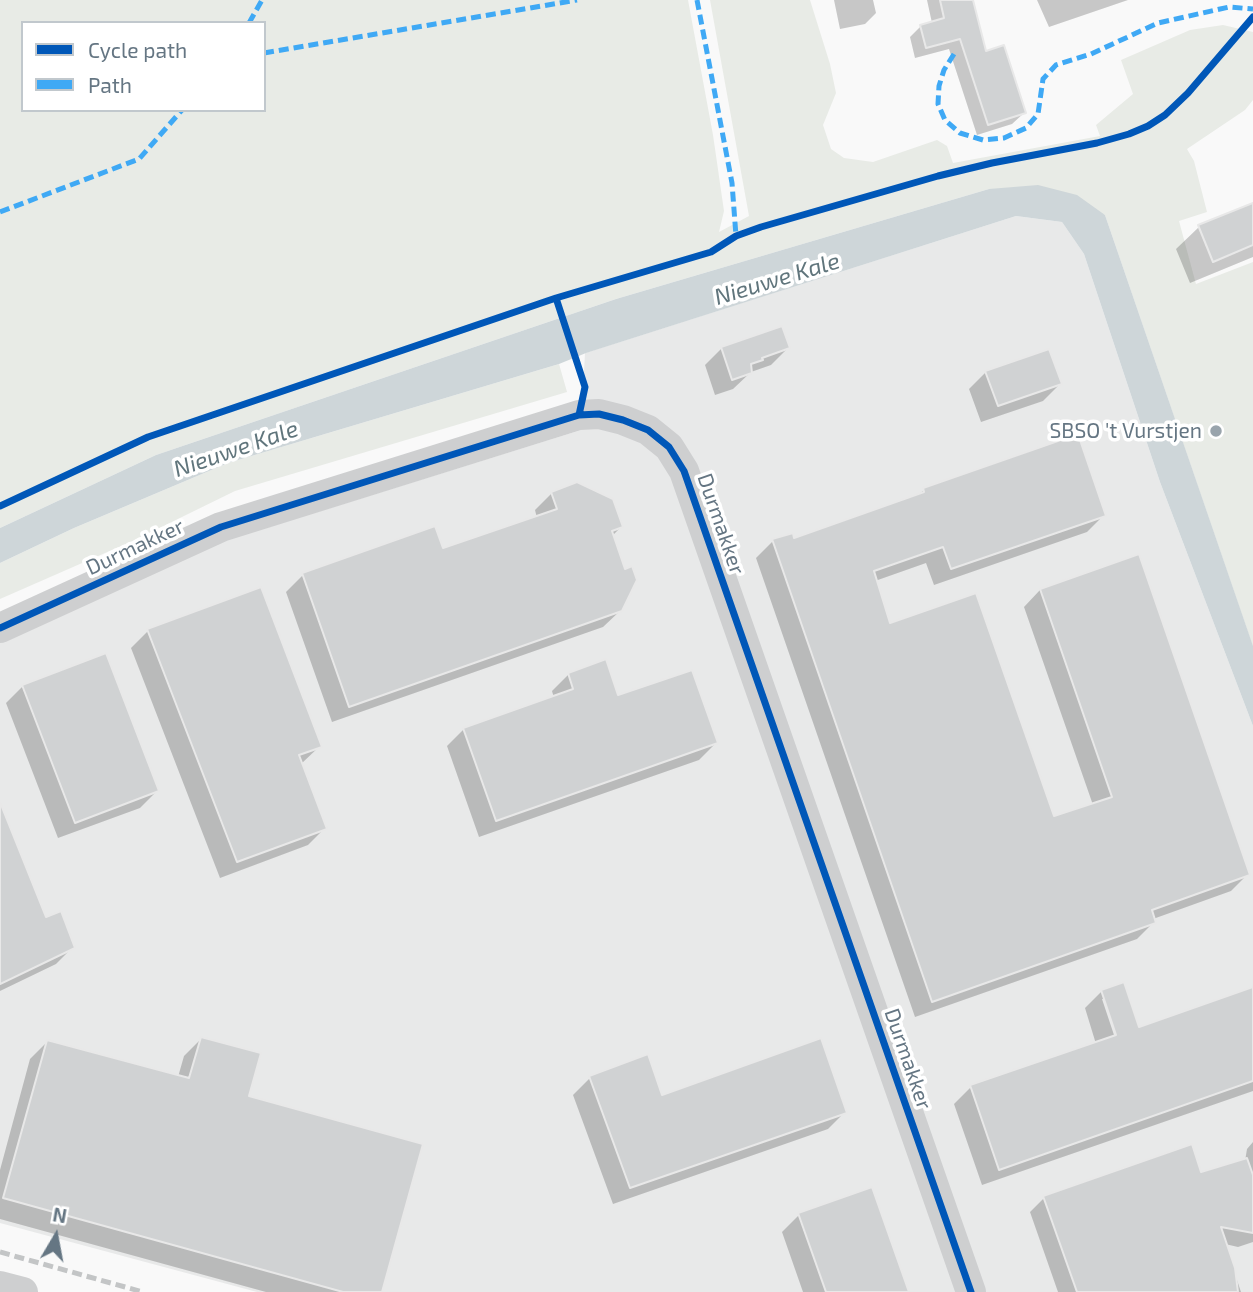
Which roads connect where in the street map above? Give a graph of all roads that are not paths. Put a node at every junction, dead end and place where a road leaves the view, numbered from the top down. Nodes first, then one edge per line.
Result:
1 (0, 628) edge
2 (0, 1286) edge
3 (23, 1292) edge
4 (971, 1292) edge

1 - 4 street, Durmakker
2 - 3 street

